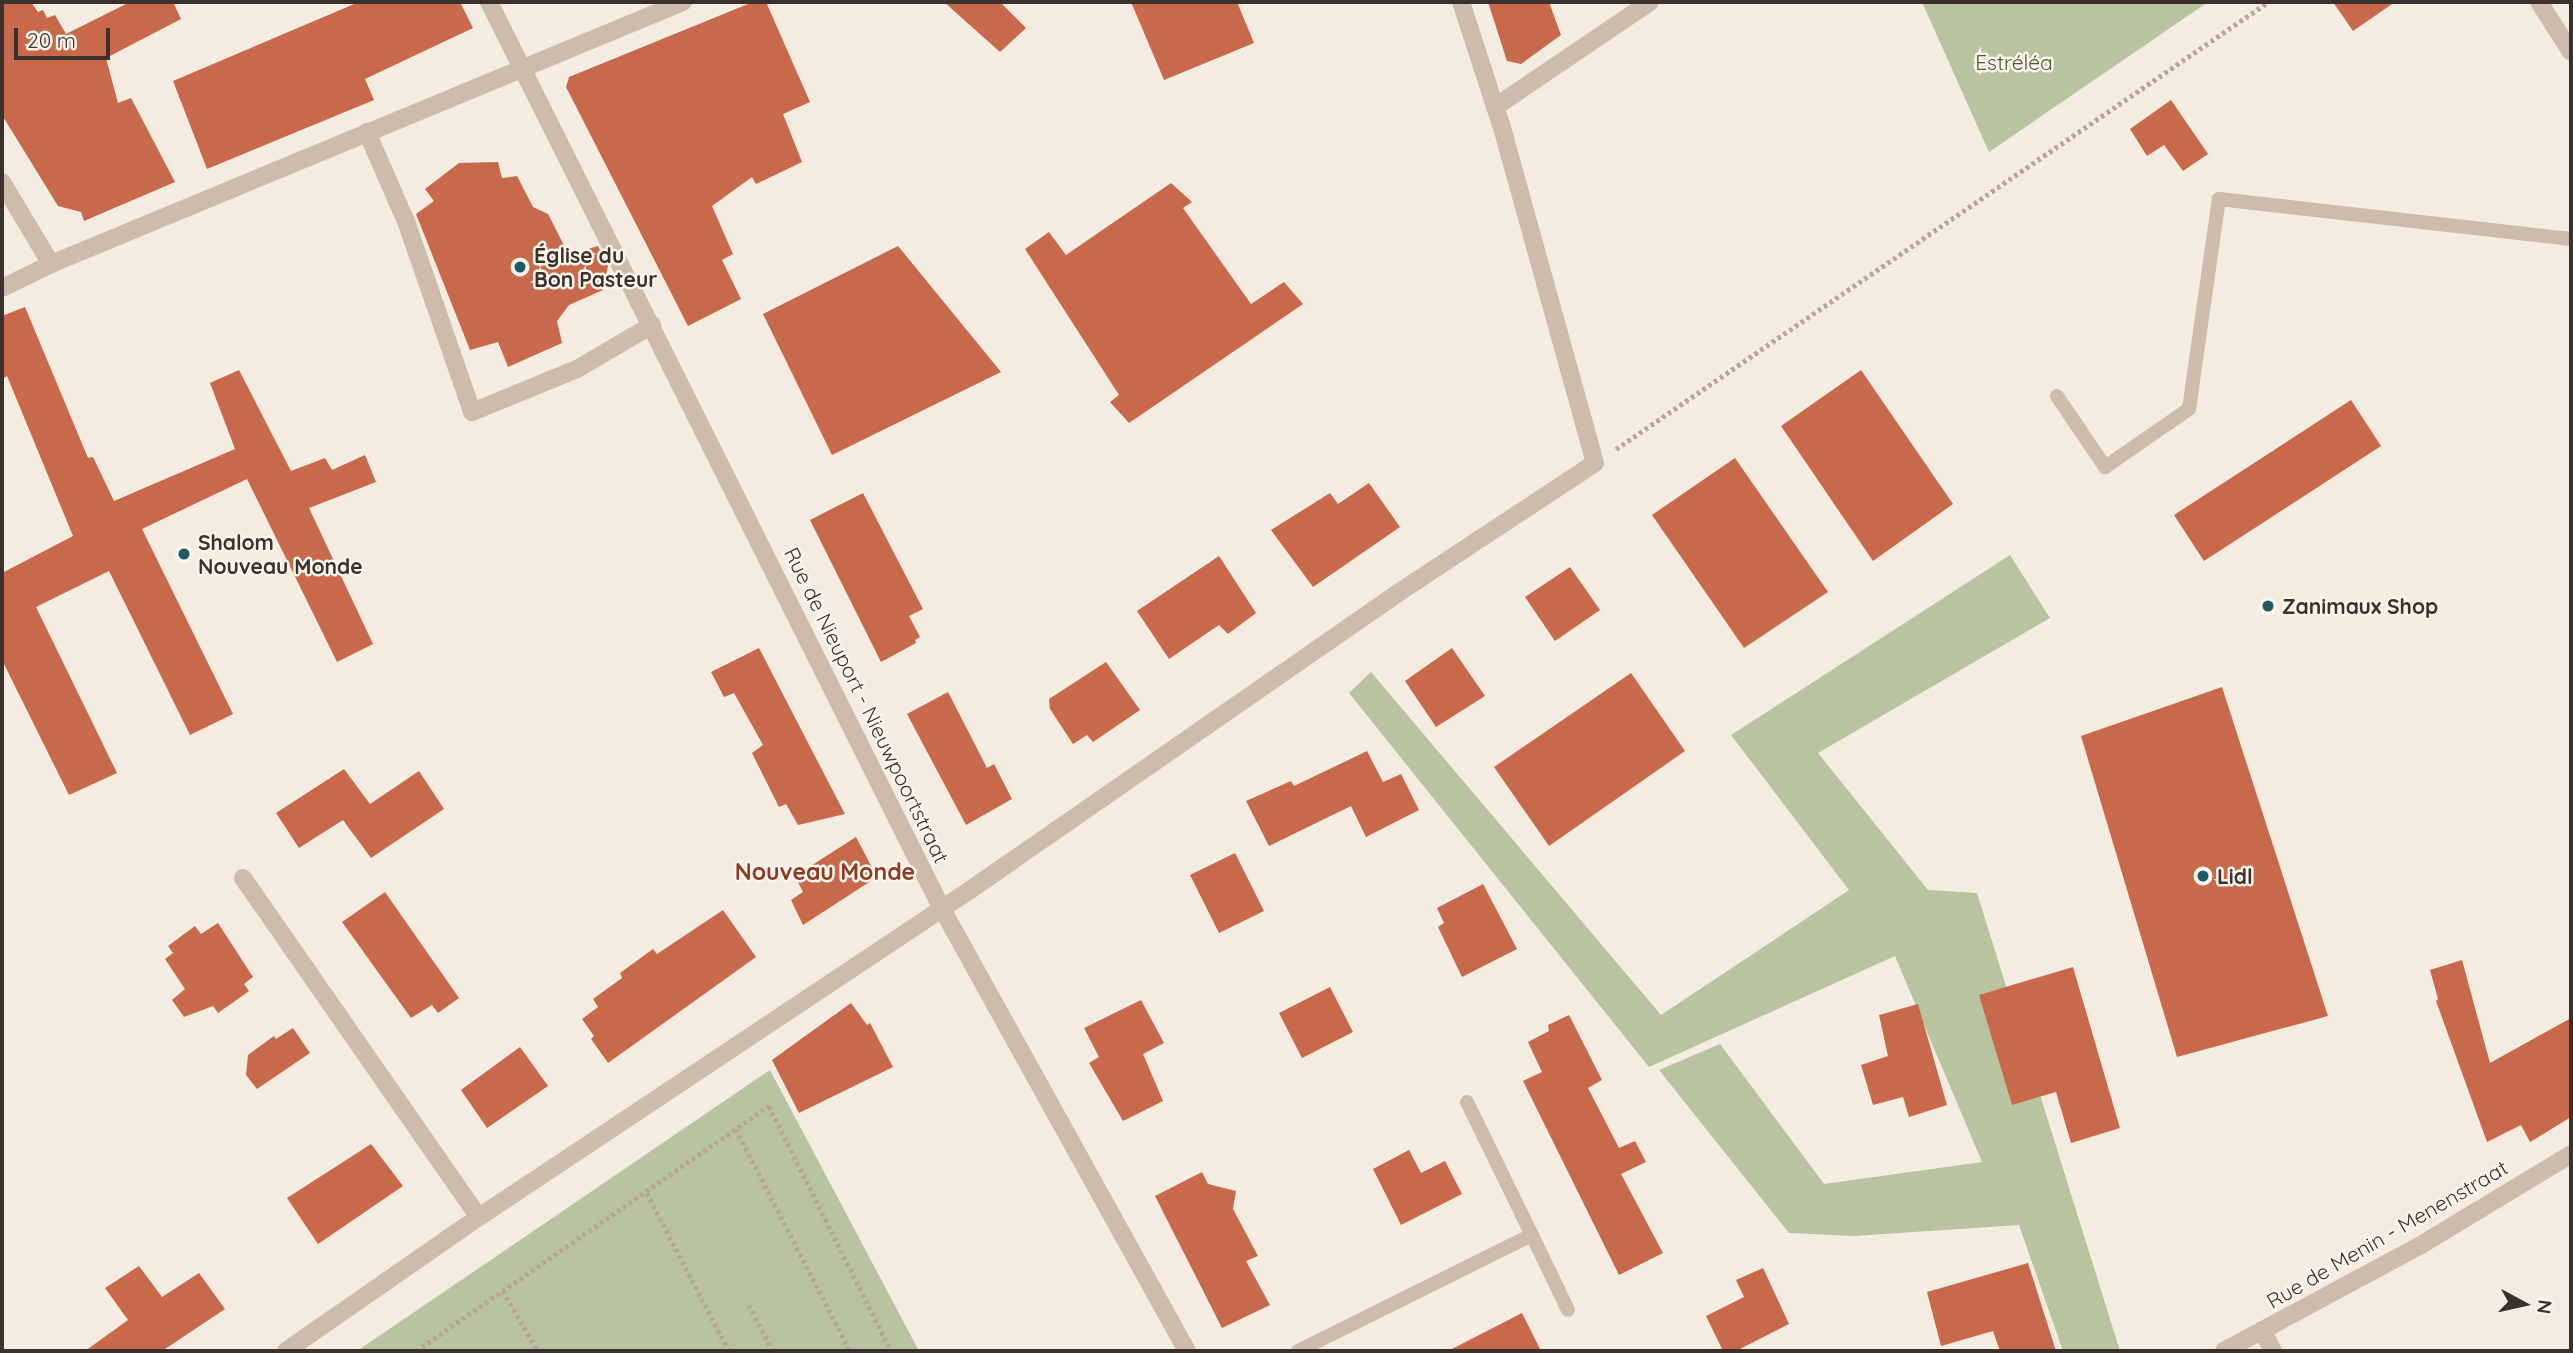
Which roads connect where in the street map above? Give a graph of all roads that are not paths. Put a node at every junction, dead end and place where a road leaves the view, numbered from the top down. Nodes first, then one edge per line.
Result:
1 (489, 2) edge
2 (683, 2) edge
3 (1461, 2) edge
4 (1650, 2) edge
5 (2539, 2) edge
6 (2571, 51) edge
7 (523, 69) junction
8 (1495, 107) junction
9 (368, 132) junction
10 (2, 182) edge
11 (2571, 239) edge
12 (51, 264) junction
13 (2, 288) edge
14 (652, 326) junction
15 (2057, 396) dead end
16 (243, 878) dead end
17 (941, 907) junction
18 (1467, 1102) dead end
19 (2571, 1154) edge
20 (479, 1217) junction
21 (1532, 1235) junction
22 (1568, 1310) dead end
23 (2262, 1330) junction
24 (286, 1351) edge
25 (1186, 1351) edge
26 (1298, 1351) edge
27 (2224, 1351) edge
28 (2273, 1351) edge

1 - 7 street, Rue de Nieuport - Nieuwpoortstraat
2 - 7 street
3 - 8 street
4 - 8 street
5 - 6 street
7 - 9 street
7 - 14 street, Rue de Nieuport - Nieuwpoortstraat
8 - 17 street
9 - 12 street
9 - 14 street
10 - 12 street
11 - 15 lane
12 - 13 street
14 - 17 street, Rue de Nieuport - Nieuwpoortstraat
16 - 20 street
17 - 20 street
17 - 25 street, Rue de Nieuport - Nieuwpoortstraat
18 - 21 lane
19 - 23 street, Rue de Menin - Menenstraat
20 - 24 street
21 - 22 lane
21 - 26 lane
23 - 27 street, Rue de Menin - Menenstraat
23 - 28 street

